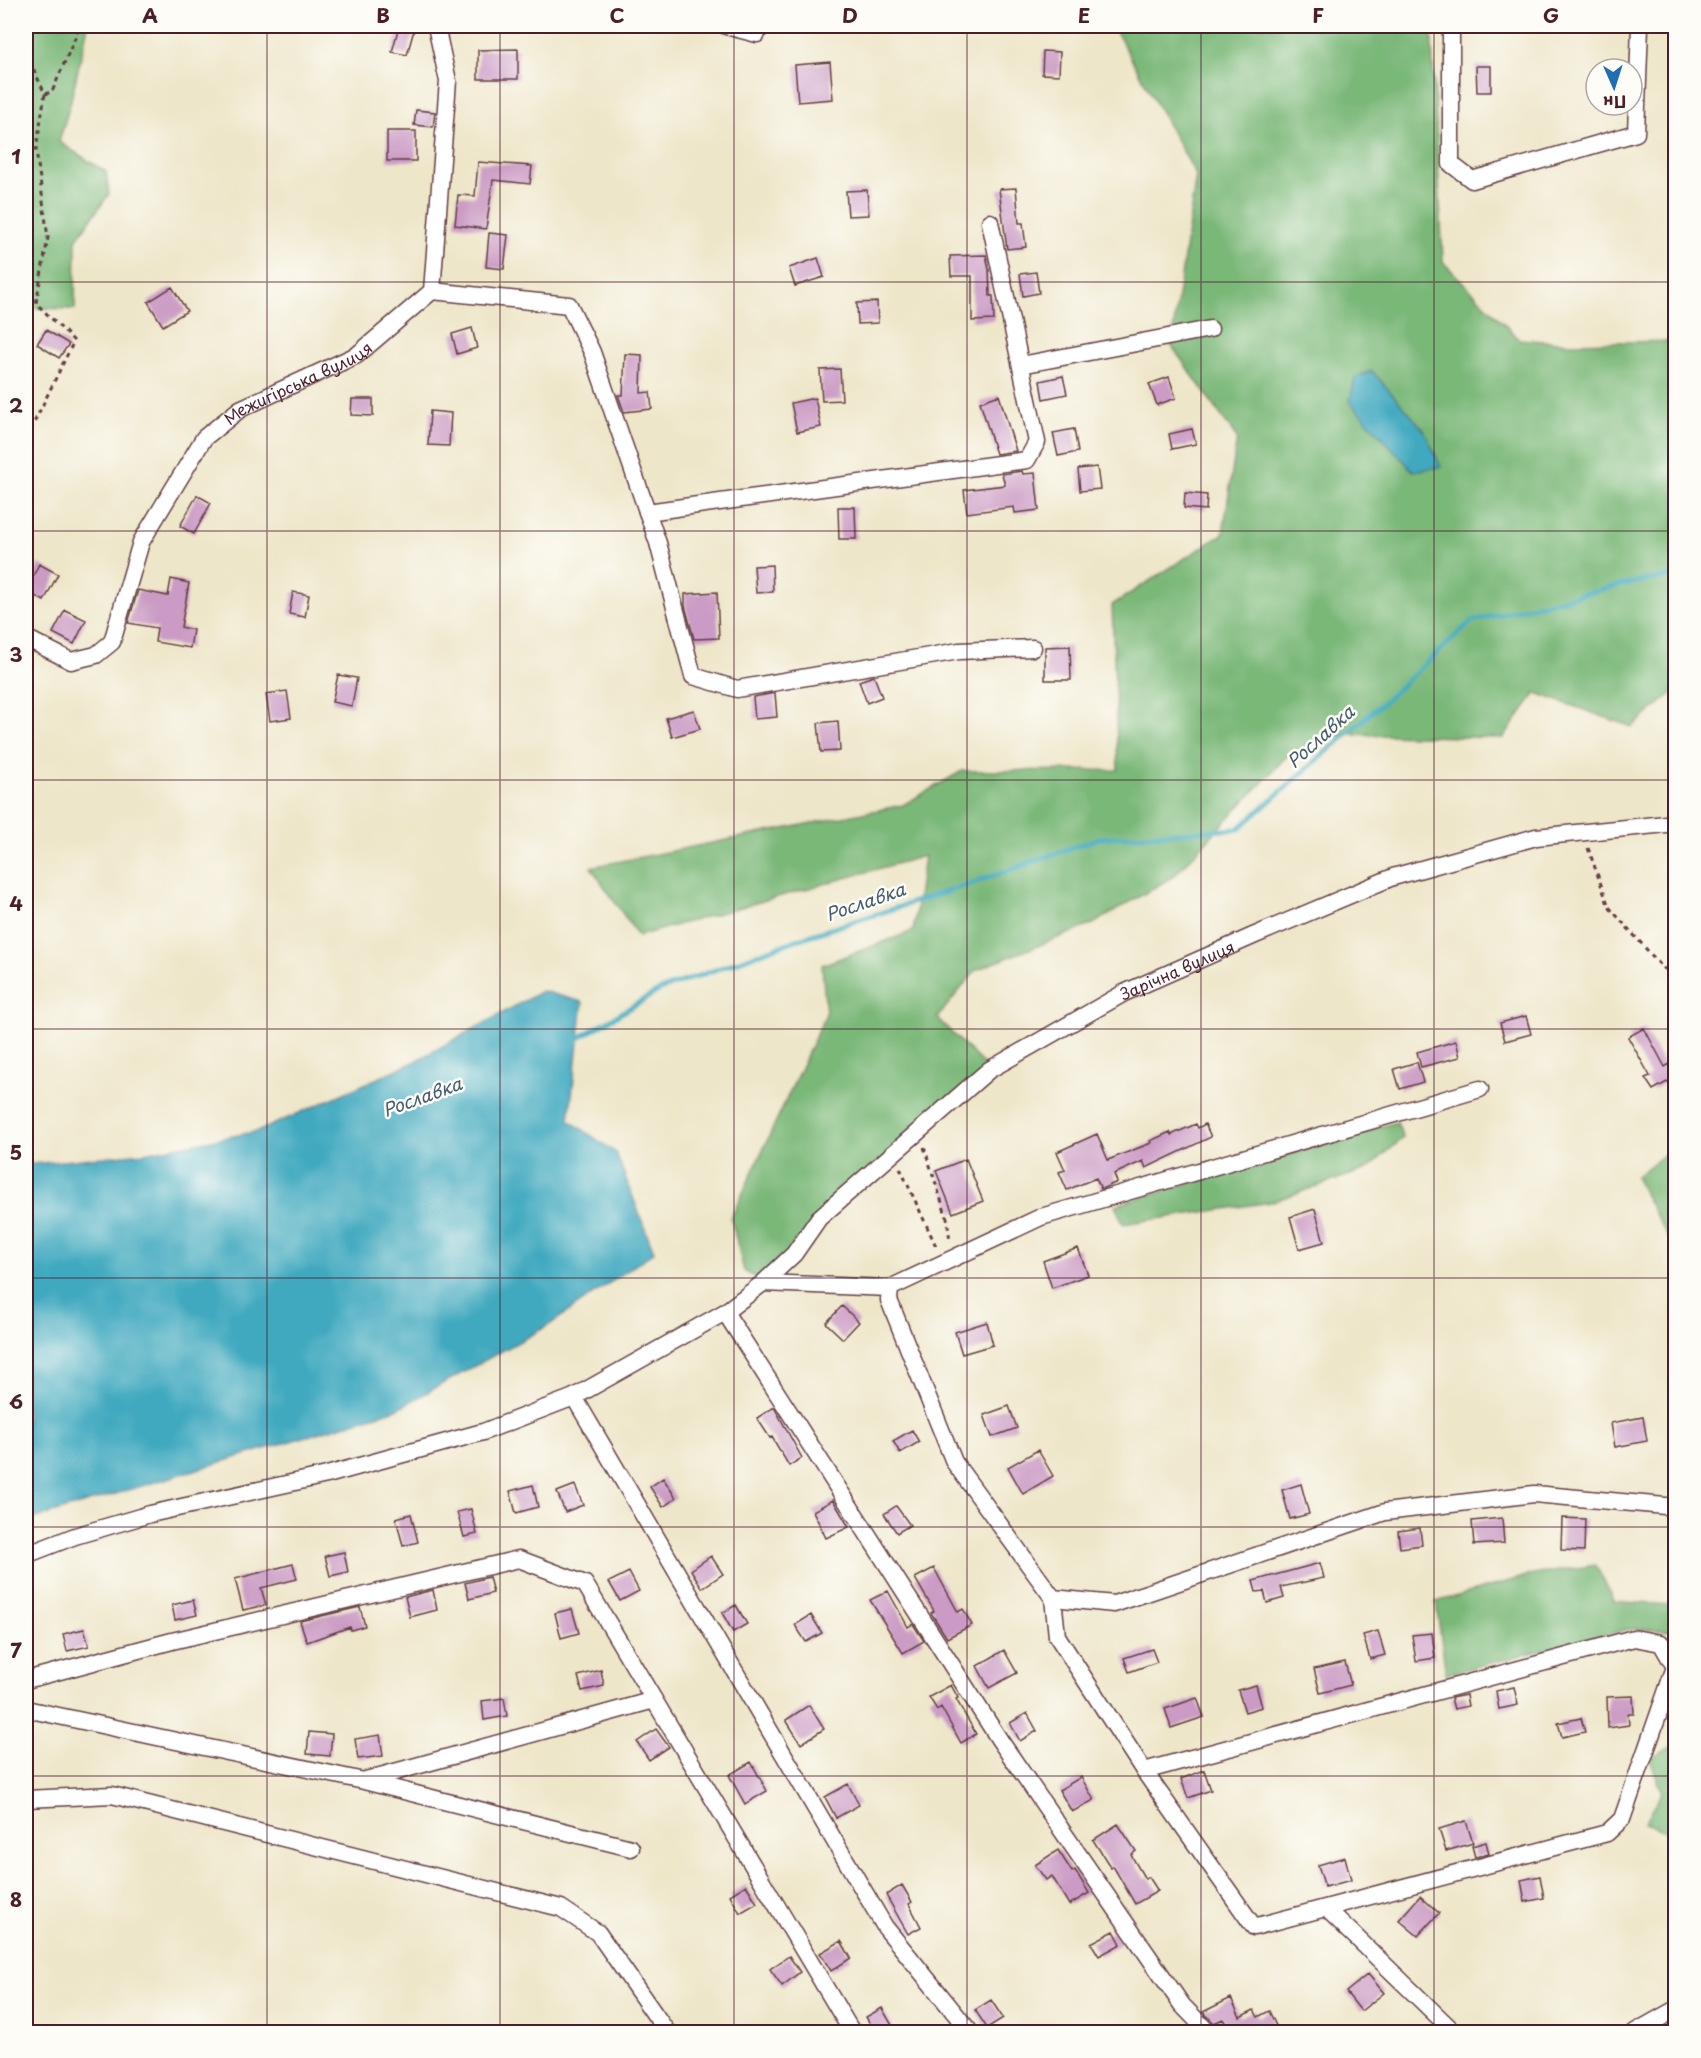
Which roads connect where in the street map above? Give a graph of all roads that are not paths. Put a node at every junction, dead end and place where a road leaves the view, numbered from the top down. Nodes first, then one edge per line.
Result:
1 (436, 26) edge
2 (726, 26) edge
3 (1451, 26) edge
4 (1640, 26) edge
5 (757, 34) dead end
6 (990, 222) dead end
7 (432, 291) junction
8 (1210, 329) dead end
9 (1021, 365) junction
10 (647, 512) junction
11 (26, 638) edge
12 (1033, 648) dead end
13 (1676, 823) edge
14 (1480, 1089) dead end
15 (763, 1283) junction
16 (890, 1288) junction
17 (725, 1312) junction
18 (574, 1397) junction
19 (1676, 1507) edge
20 (26, 1555) edge
21 (1053, 1598) junction
22 (26, 1680) edge
23 (654, 1700) junction
24 (26, 1708) edge
25 (1144, 1771) junction
26 (364, 1780) junction
27 (26, 1799) edge
28 (631, 1848) dead end
29 (1326, 1908) junction
30 (1676, 2009) edge
31 (667, 2032) edge
32 (852, 2032) edge
33 (970, 2032) edge
34 (1208, 2032) edge
35 (1454, 2032) edge
36 (1635, 2032) edge

1 - 7 street
2 - 5 street
3 - 4 street
6 - 9 street
7 - 10 street
7 - 11 street, Межигірська вулиця
8 - 9 street
9 - 10 street
10 - 12 street
13 - 15 street, Зарічна вулиця
14 - 16 street
15 - 16 street
15 - 17 street, Зарічна вулиця
16 - 21 street
17 - 18 street, Зарічна вулиця
17 - 34 street
18 - 20 street, Зарічна вулиця
18 - 33 street
19 - 21 street
21 - 25 street
22 - 23 street
23 - 26 street
23 - 32 street
24 - 26 street
25 - 29 street
25 - 29 street
26 - 28 street
27 - 31 street
29 - 35 street
30 - 36 street

